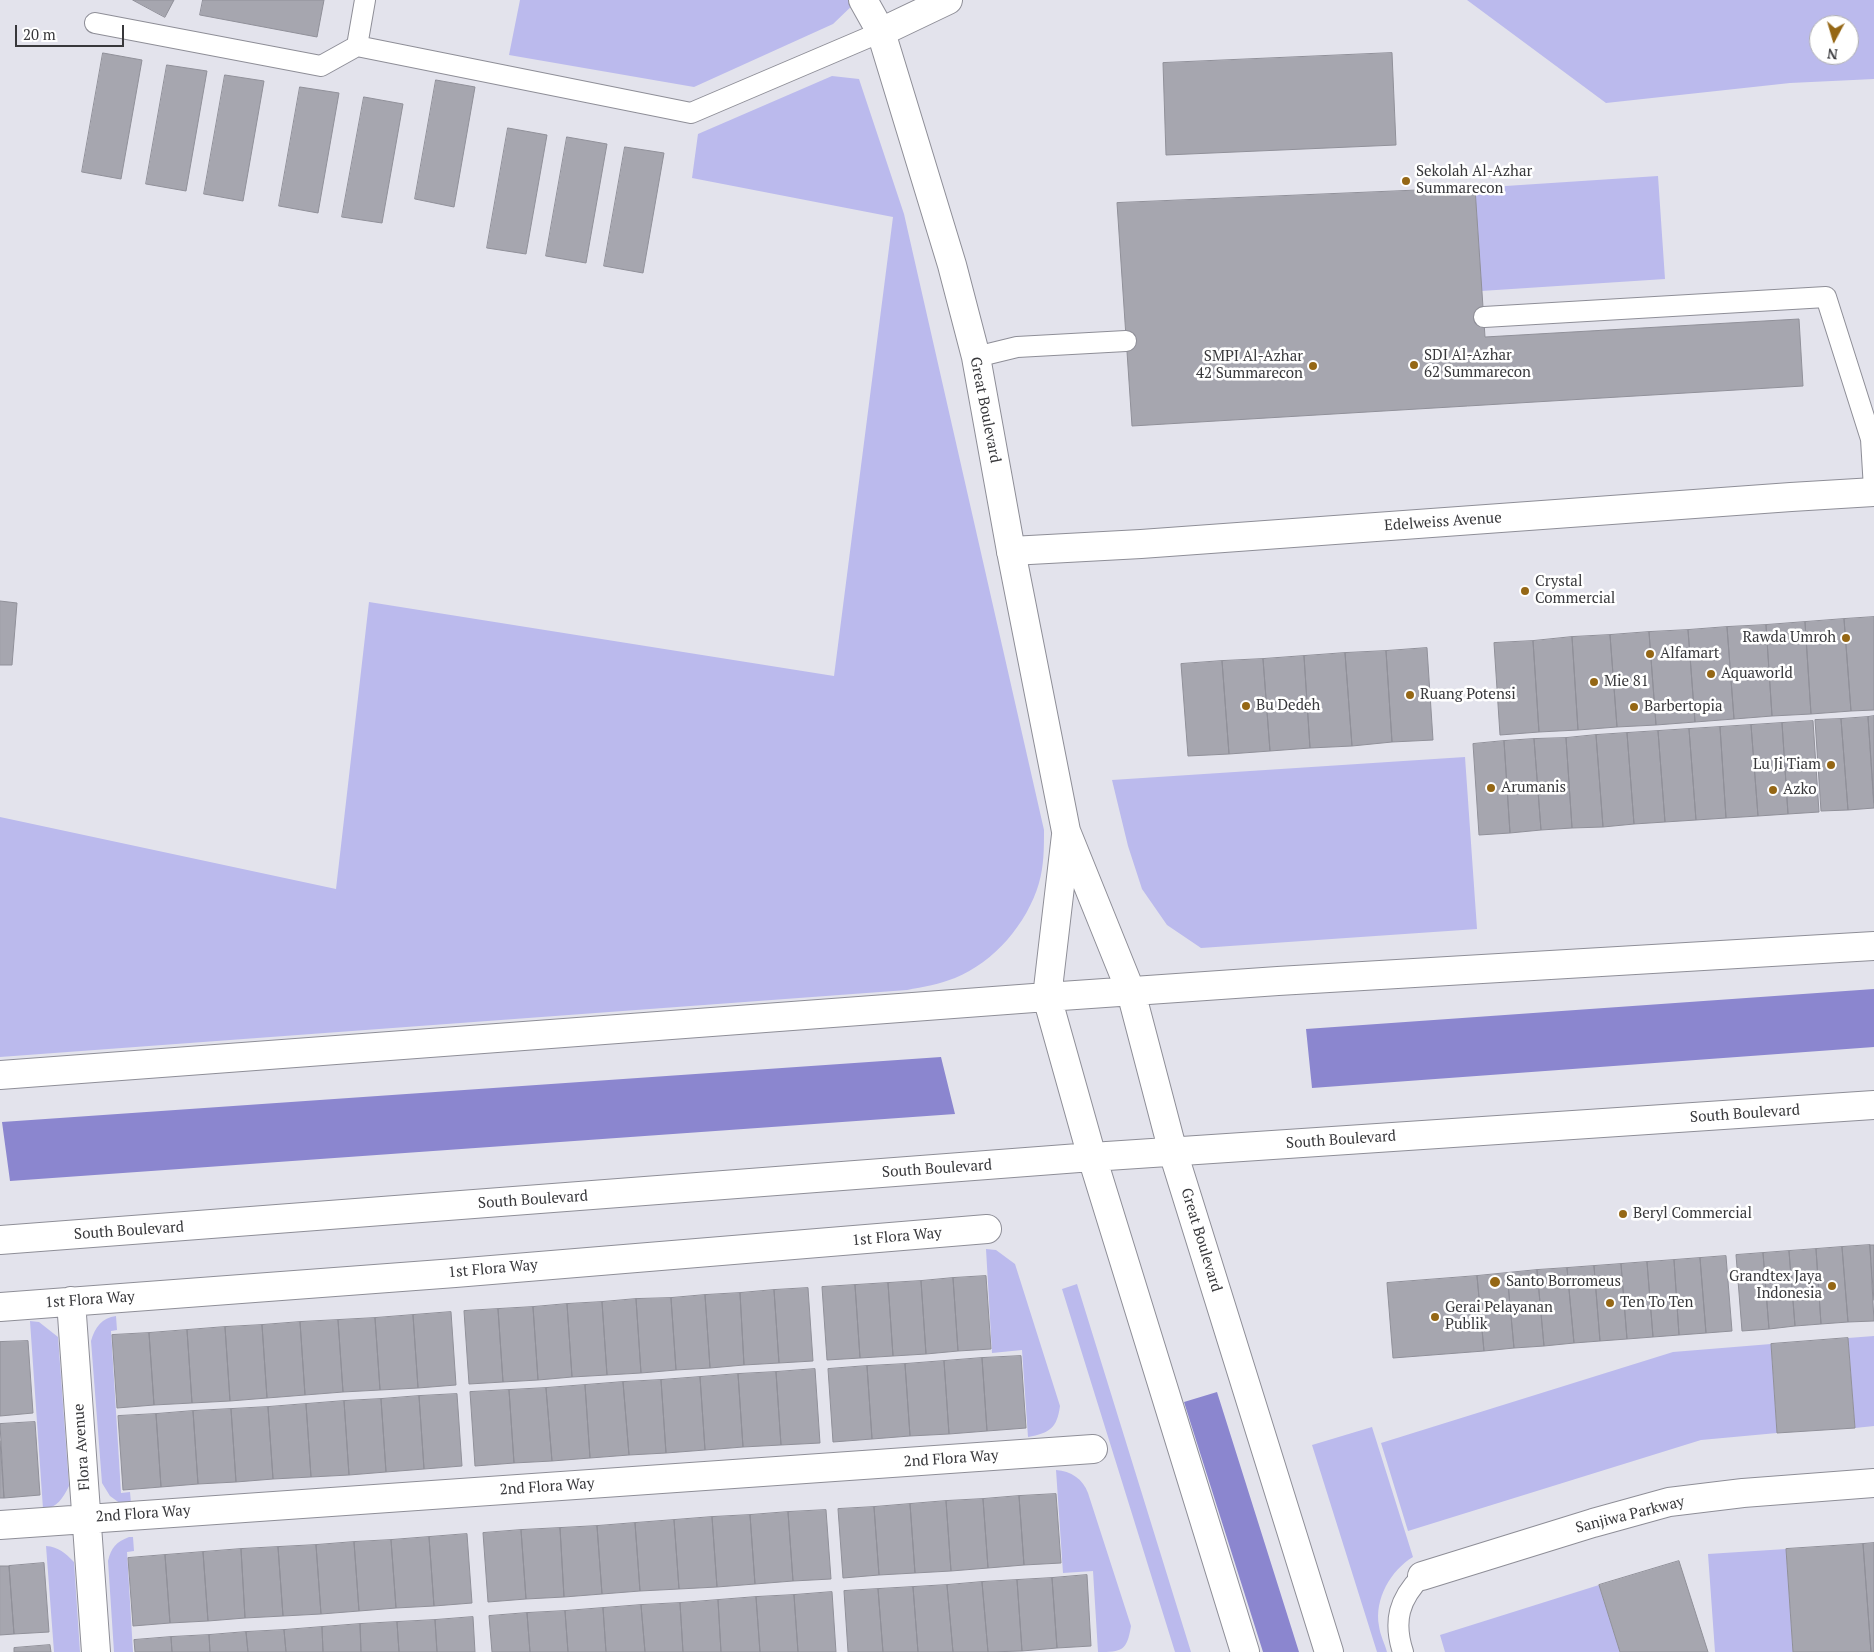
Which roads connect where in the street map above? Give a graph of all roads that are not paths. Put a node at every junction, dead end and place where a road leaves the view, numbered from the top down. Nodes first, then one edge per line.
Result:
1 (365, 0) edge
2 (863, 0) edge
3 (948, 0) edge
4 (95, 22) dead end
5 (881, 32) junction
6 (357, 46) junction
7 (1484, 317) dead end
8 (1126, 341) dead end
9 (976, 357) junction
10 (1874, 491) edge
11 (1011, 551) junction
12 (1066, 832) junction
13 (1874, 946) edge
14 (1131, 992) junction
15 (1048, 996) junction
16 (0, 1075) edge
17 (1874, 1105) edge
18 (1173, 1152) junction
19 (1092, 1157) junction
20 (987, 1229) dead end
21 (0, 1240) edge
22 (71, 1301) junction
23 (0, 1307) edge
24 (1093, 1450) dead end
25 (1874, 1483) edge
26 (87, 1518) junction
27 (0, 1525) edge
28 (1422, 1576) joint
29 (96, 1652) edge
30 (1246, 1652) edge
31 (1329, 1652) edge
32 (1403, 1652) edge

1 - 6 lane
2 - 5 street, Great Boulevard
3 - 5 street
4 - 6 lane
5 - 6 lane
5 - 9 street, Great Boulevard
7 - 10 lane
8 - 9 lane
9 - 11 street, Great Boulevard
10 - 11 street, Edelweiss Avenue
11 - 12 street, Great Boulevard
12 - 14 street, Great Boulevard
12 - 15 street, Great Boulevard
13 - 14 street
14 - 15 street
14 - 18 street, Great Boulevard
15 - 16 street
15 - 19 street, Great Boulevard
17 - 18 street, South Boulevard
18 - 19 street, South Boulevard
18 - 31 street, Great Boulevard
19 - 21 street, South Boulevard
19 - 30 street, Great Boulevard
20 - 22 street, 1st Flora Way
22 - 23 street, 1st Flora Way
22 - 26 street, Flora Avenue
24 - 26 street, 2nd Flora Way
25 - 28 street, Sanjiwa Parkway
26 - 27 street, 2nd Flora Way
26 - 29 street, Flora Avenue
28 - 32 lane

